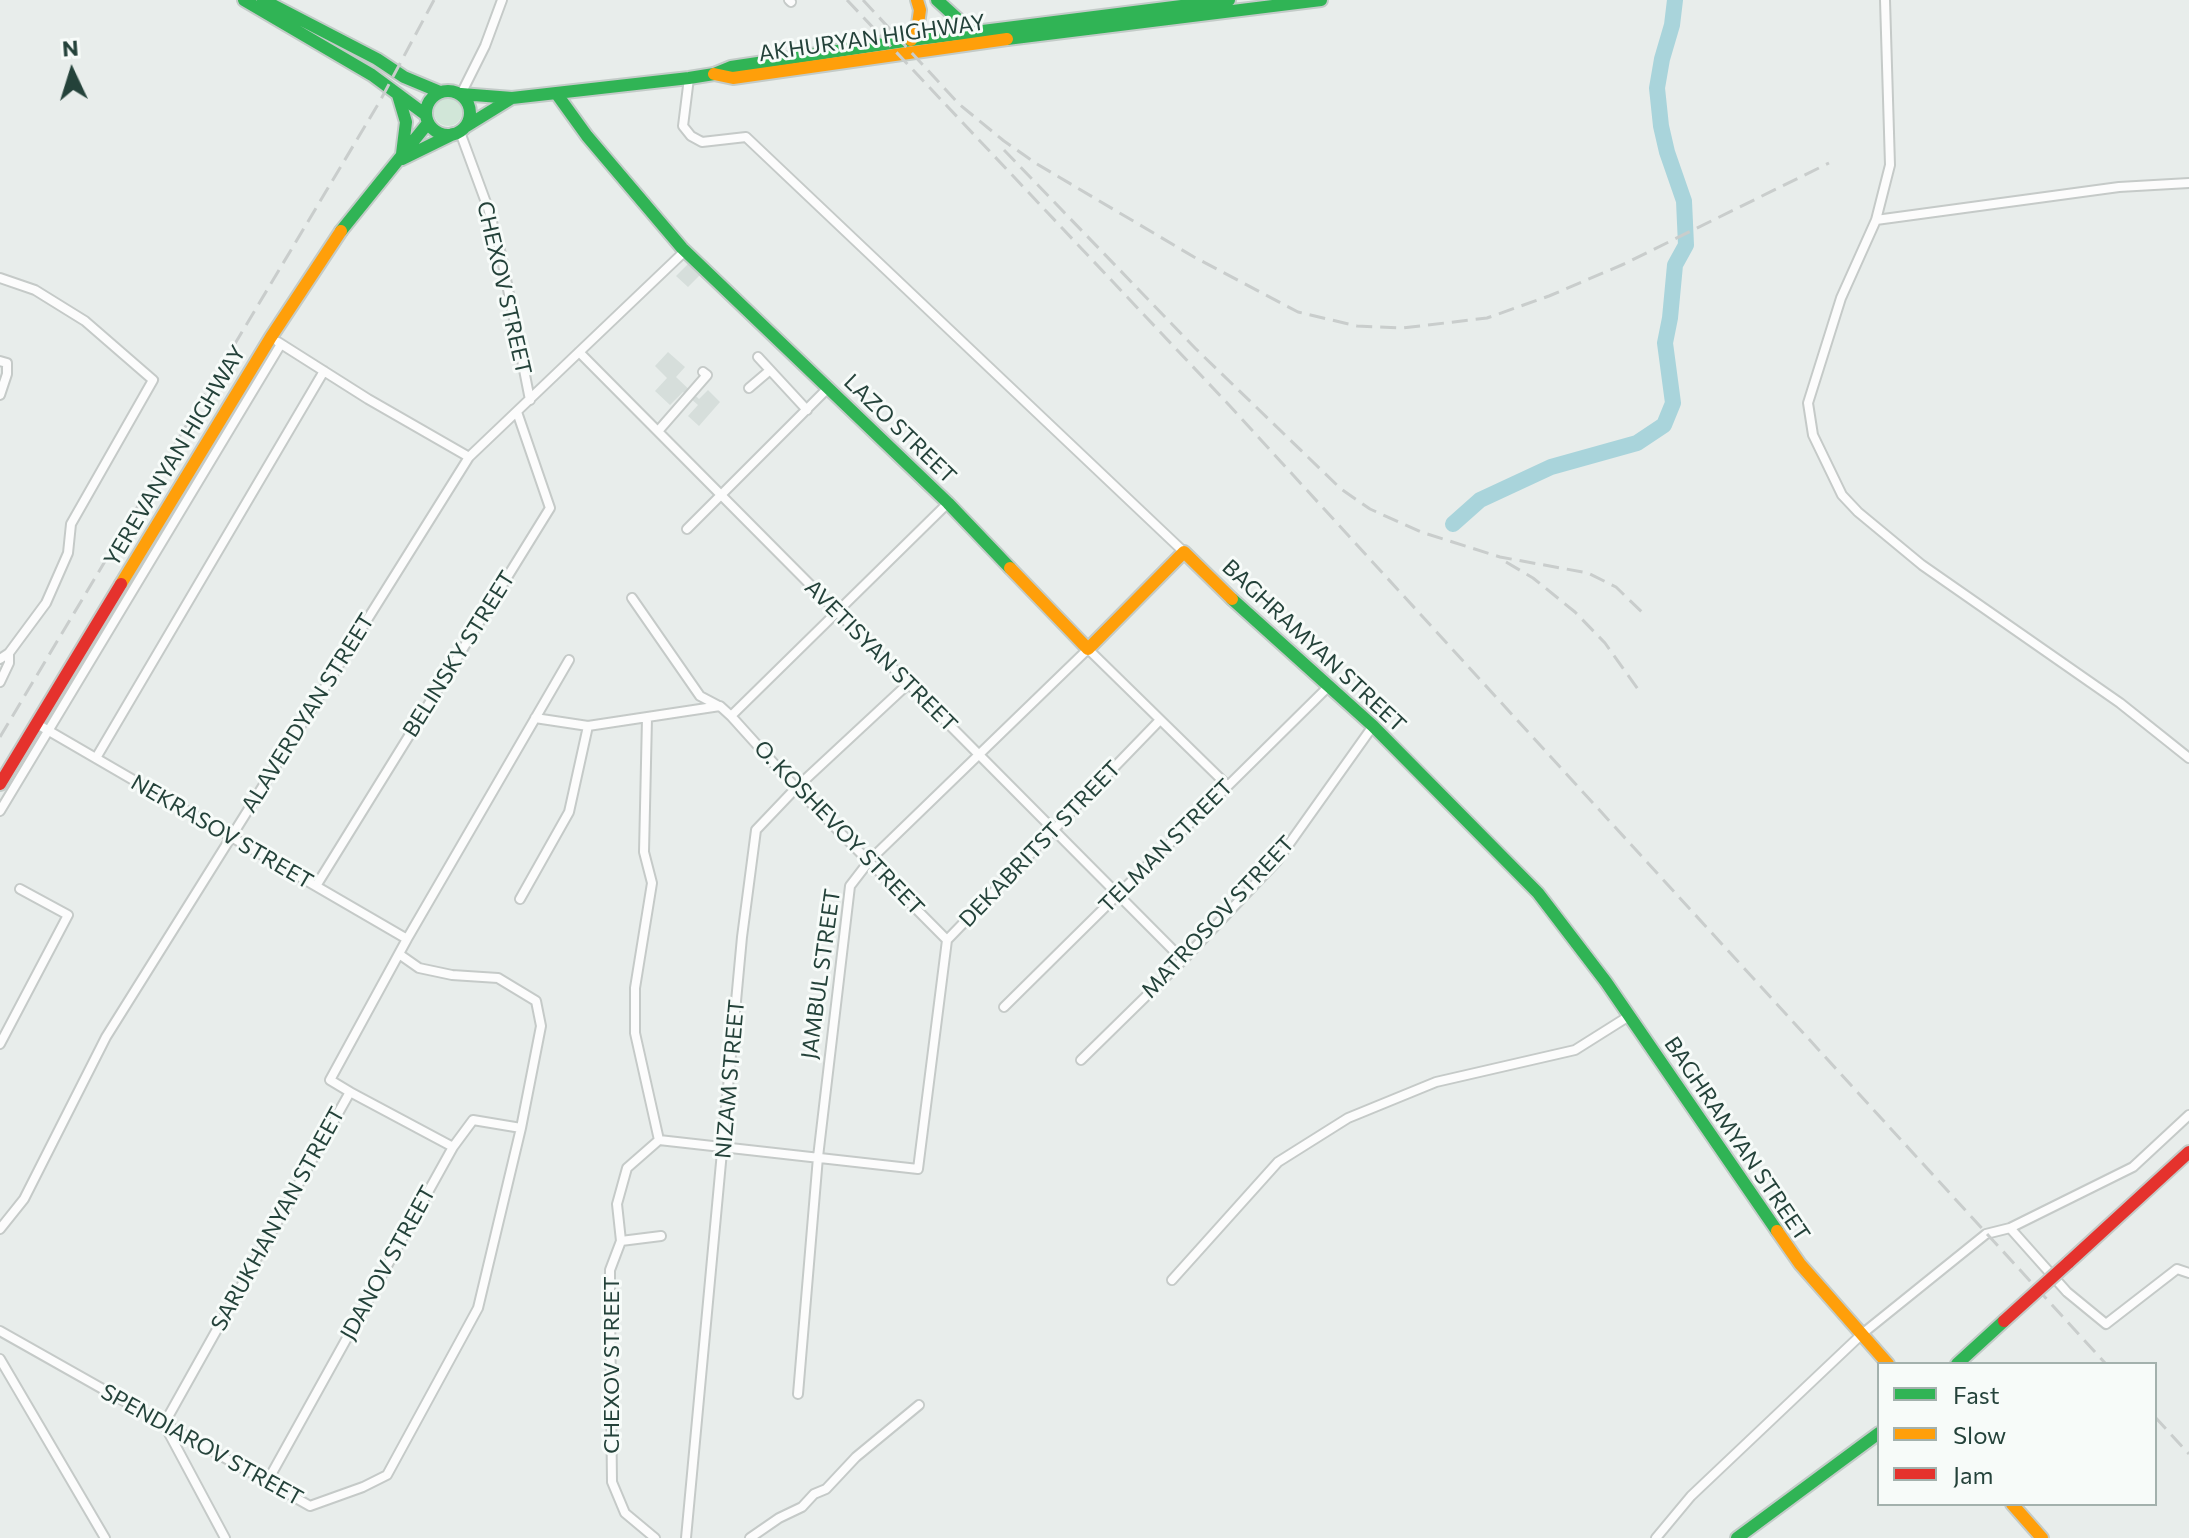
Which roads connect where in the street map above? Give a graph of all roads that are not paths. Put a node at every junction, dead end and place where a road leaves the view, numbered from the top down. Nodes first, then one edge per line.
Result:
1 (244, 0) edge
2 (263, 0) edge
3 (502, 0) edge
4 (917, 0) edge
5 (937, 0) edge
6 (1229, 0) edge
7 (1321, 0) edge
8 (1885, 0) edge
9 (965, 39) junction
10 (911, 40) junction
11 (714, 74) junction
12 (689, 78) junction
13 (440, 92) junction
14 (556, 93) junction
15 (461, 94) junction
16 (398, 95) junction
17 (512, 98) junction
18 (427, 119) junction
19 (459, 131) junction
20 (401, 159) junction
21 (2189, 183) edge
22 (1876, 220) junction
23 (685, 251) junction
24 (0, 278) edge
25 (276, 340) junction
26 (579, 352) junction
27 (758, 357) dead end
28 (0, 361) edge
29 (324, 371) junction
30 (769, 371) junction
31 (703, 372) dead end
32 (829, 387) junction
33 (749, 388) dead end
34 (0, 395) edge
35 (530, 400) junction
36 (807, 410) junction
37 (517, 412) junction
38 (659, 430) junction
39 (469, 457) junction
40 (723, 495) junction
41 (948, 503) junction
42 (687, 529) dead end
43 (1184, 552) junction
44 (632, 598) dead end
45 (837, 611) junction
46 (1088, 649) junction
47 (9, 653) junction
48 (0, 659) edge
49 (569, 660) dead end
50 (0, 682) edge
51 (909, 683) junction
52 (1329, 686) junction
53 (720, 706) junction
54 (731, 716) junction
55 (535, 718) junction
56 (647, 718) junction
57 (1160, 720) junction
58 (588, 726) junction
59 (1373, 726) junction
60 (43, 727) junction
61 (978, 753) junction
62 (96, 758) junction
63 (2189, 758) edge
64 (0, 784) edge
65 (1227, 785) junction
66 (796, 788) junction
67 (0, 811) edge
68 (1054, 830) junction
69 (230, 836) junction
70 (870, 860) junction
71 (316, 886) junction
72 (20, 889) dead end
73 (1118, 895) junction
74 (520, 899) dead end
75 (407, 939) junction
76 (947, 940) junction
77 (399, 954) junction
78 (1183, 960) junction
79 (1004, 1007) dead end
80 (1629, 1016) junction
81 (0, 1044) edge
82 (1081, 1060) dead end
83 (350, 1092) junction
84 (2189, 1115) edge
85 (521, 1128) junction
86 (659, 1140) junction
87 (724, 1146) junction
88 (453, 1147) junction
89 (2189, 1152) edge
90 (818, 1157) junction
91 (2010, 1228) junction
92 (0, 1229) edge
93 (661, 1236) dead end
94 (621, 1241) junction
95 (2189, 1273) edge
96 (1172, 1280) dead end
97 (0, 1331) edge
98 (1862, 1334) junction
99 (0, 1359) edge
100 (1886, 1362) edge
101 (1959, 1362) edge
102 (798, 1394) dead end
103 (919, 1405) dead end
104 (164, 1424) junction
105 (1877, 1434) edge
106 (267, 1482) junction
107 (2014, 1506) edge
108 (105, 1538) edge
109 (225, 1538) edge
110 (655, 1538) edge
111 (686, 1538) edge
112 (750, 1538) edge
113 (1656, 1538) edge
114 (1737, 1538) edge
115 (2042, 1538) edge

1 - 16 main road
2 - 13 main road
3 - 15 street
4 - 10 main road
5 - 9 main road
6 - 9 main road, AKHURYAN HIGHWAY
7 - 9 main road, AKHURYAN HIGHWAY
8 - 22 street
9 - 10 main road, AKHURYAN HIGHWAY
9 - 11 main road, AKHURYAN HIGHWAY
10 - 11 main road, AKHURYAN HIGHWAY
11 - 12 main road, AKHURYAN HIGHWAY
12 - 14 main road, AKHURYAN HIGHWAY
12 - 43 street, BAGHRAMYAN STREET
13 - 15 main road
13 - 18 main road
14 - 17 main road, AKHURYAN HIGHWAY
14 - 23 main road, LAZO STREET
15 - 17 main road
15 - 19 main road
16 - 18 main road
16 - 20 main road
17 - 19 main road, AKHURYAN HIGHWAY
18 - 19 main road
18 - 20 main road, YEREVANYAN HIGHWAY
19 - 20 main road, YEREVANYAN HIGHWAY
19 - 35 street, CHEXOV STREET
20 - 25 main road, YEREVANYAN HIGHWAY
21 - 22 street
22 - 63 street
23 - 26 street, ALAVERDYAN STREET
23 - 32 main road, LAZO STREET
24 - 47 street
25 - 29 street
25 - 60 main road, YEREVANYAN HIGHWAY
26 - 35 street, ALAVERDYAN STREET
26 - 38 street, AVETISYAN STREET
27 - 30 street
28 - 34 street
29 - 39 street
29 - 62 street
30 - 33 street
30 - 36 street
31 - 38 street
32 - 36 street
32 - 41 main road, LAZO STREET
35 - 37 street, ALAVERDYAN STREET
36 - 40 street
37 - 39 street, ALAVERDYAN STREET
37 - 71 street, BELINSKY STREET
38 - 40 street, AVETISYAN STREET
39 - 69 street, ALAVERDYAN STREET
40 - 42 street
40 - 45 street, AVETISYAN STREET
41 - 45 street
41 - 46 main road, LAZO STREET
43 - 46 main road, JAMBUL STREET
43 - 52 main road, BAGHRAMYAN STREET
44 - 53 street
45 - 51 street, AVETISYAN STREET
45 - 54 street
46 - 57 street, LAZO STREET
46 - 61 street, JAMBUL STREET
47 - 48 street
47 - 50 street
49 - 55 street, SARUKHANYAN STREET
51 - 61 street, AVETISYAN STREET
51 - 66 street, NIZAM STREET
52 - 59 main road, BAGHRAMYAN STREET
52 - 65 street, TELMAN STREET
53 - 54 street, O. KOSHEVOY STREET
53 - 56 street
54 - 66 street, O. KOSHEVOY STREET
55 - 58 street
55 - 75 street, SARUKHANYAN STREET
56 - 58 street
56 - 86 street
57 - 65 street, LAZO STREET
57 - 68 street, DEKABRITST STREET
58 - 74 street
59 - 78 street, MATROSOV STREET
59 - 80 main road, BAGHRAMYAN STREET
60 - 62 street, NEKRASOV STREET
60 - 64 main road, YEREVANYAN HIGHWAY
60 - 67 street
61 - 68 street, AVETISYAN STREET
61 - 70 street, JAMBUL STREET
62 - 69 street, NEKRASOV STREET
65 - 73 street, TELMAN STREET
66 - 70 street, O. KOSHEVOY STREET
66 - 87 street, NIZAM STREET
68 - 73 street, AVETISYAN STREET
68 - 76 street, DEKABRITST STREET
69 - 71 street, NEKRASOV STREET
69 - 92 street, ALAVERDYAN STREET
70 - 76 street, O. KOSHEVOY STREET
70 - 90 street, JAMBUL STREET
71 - 75 street, NEKRASOV STREET
72 - 81 street
73 - 78 street, AVETISYAN STREET
73 - 79 street, TELMAN STREET
75 - 77 street, SARUKHANYAN STREET
76 - 90 street, DEKABRITST STREET
77 - 83 street, SARUKHANYAN STREET
77 - 85 street, SPENDIAROV STREET
78 - 82 street, MATROSOV STREET
80 - 96 street
80 - 98 main road, BAGHRAMYAN STREET
83 - 88 street
83 - 104 street, SARUKHANYAN STREET
84 - 91 street
85 - 88 street, JDANOV STREET
85 - 106 street, SPENDIAROV STREET
86 - 87 street
86 - 94 street, CHEXOV STREET
87 - 90 street
87 - 111 street, NIZAM STREET
88 - 106 street, JDANOV STREET
89 - 101 main road, bridge
90 - 102 street, JAMBUL STREET
91 - 95 street
91 - 98 street
93 - 94 street
94 - 110 street, CHEXOV STREET
97 - 104 street, SPENDIAROV STREET
98 - 100 main road, BAGHRAMYAN STREET
98 - 113 street
99 - 108 street
103 - 112 street
104 - 106 street, SPENDIAROV STREET
104 - 109 street
105 - 114 main road
107 - 115 main road

